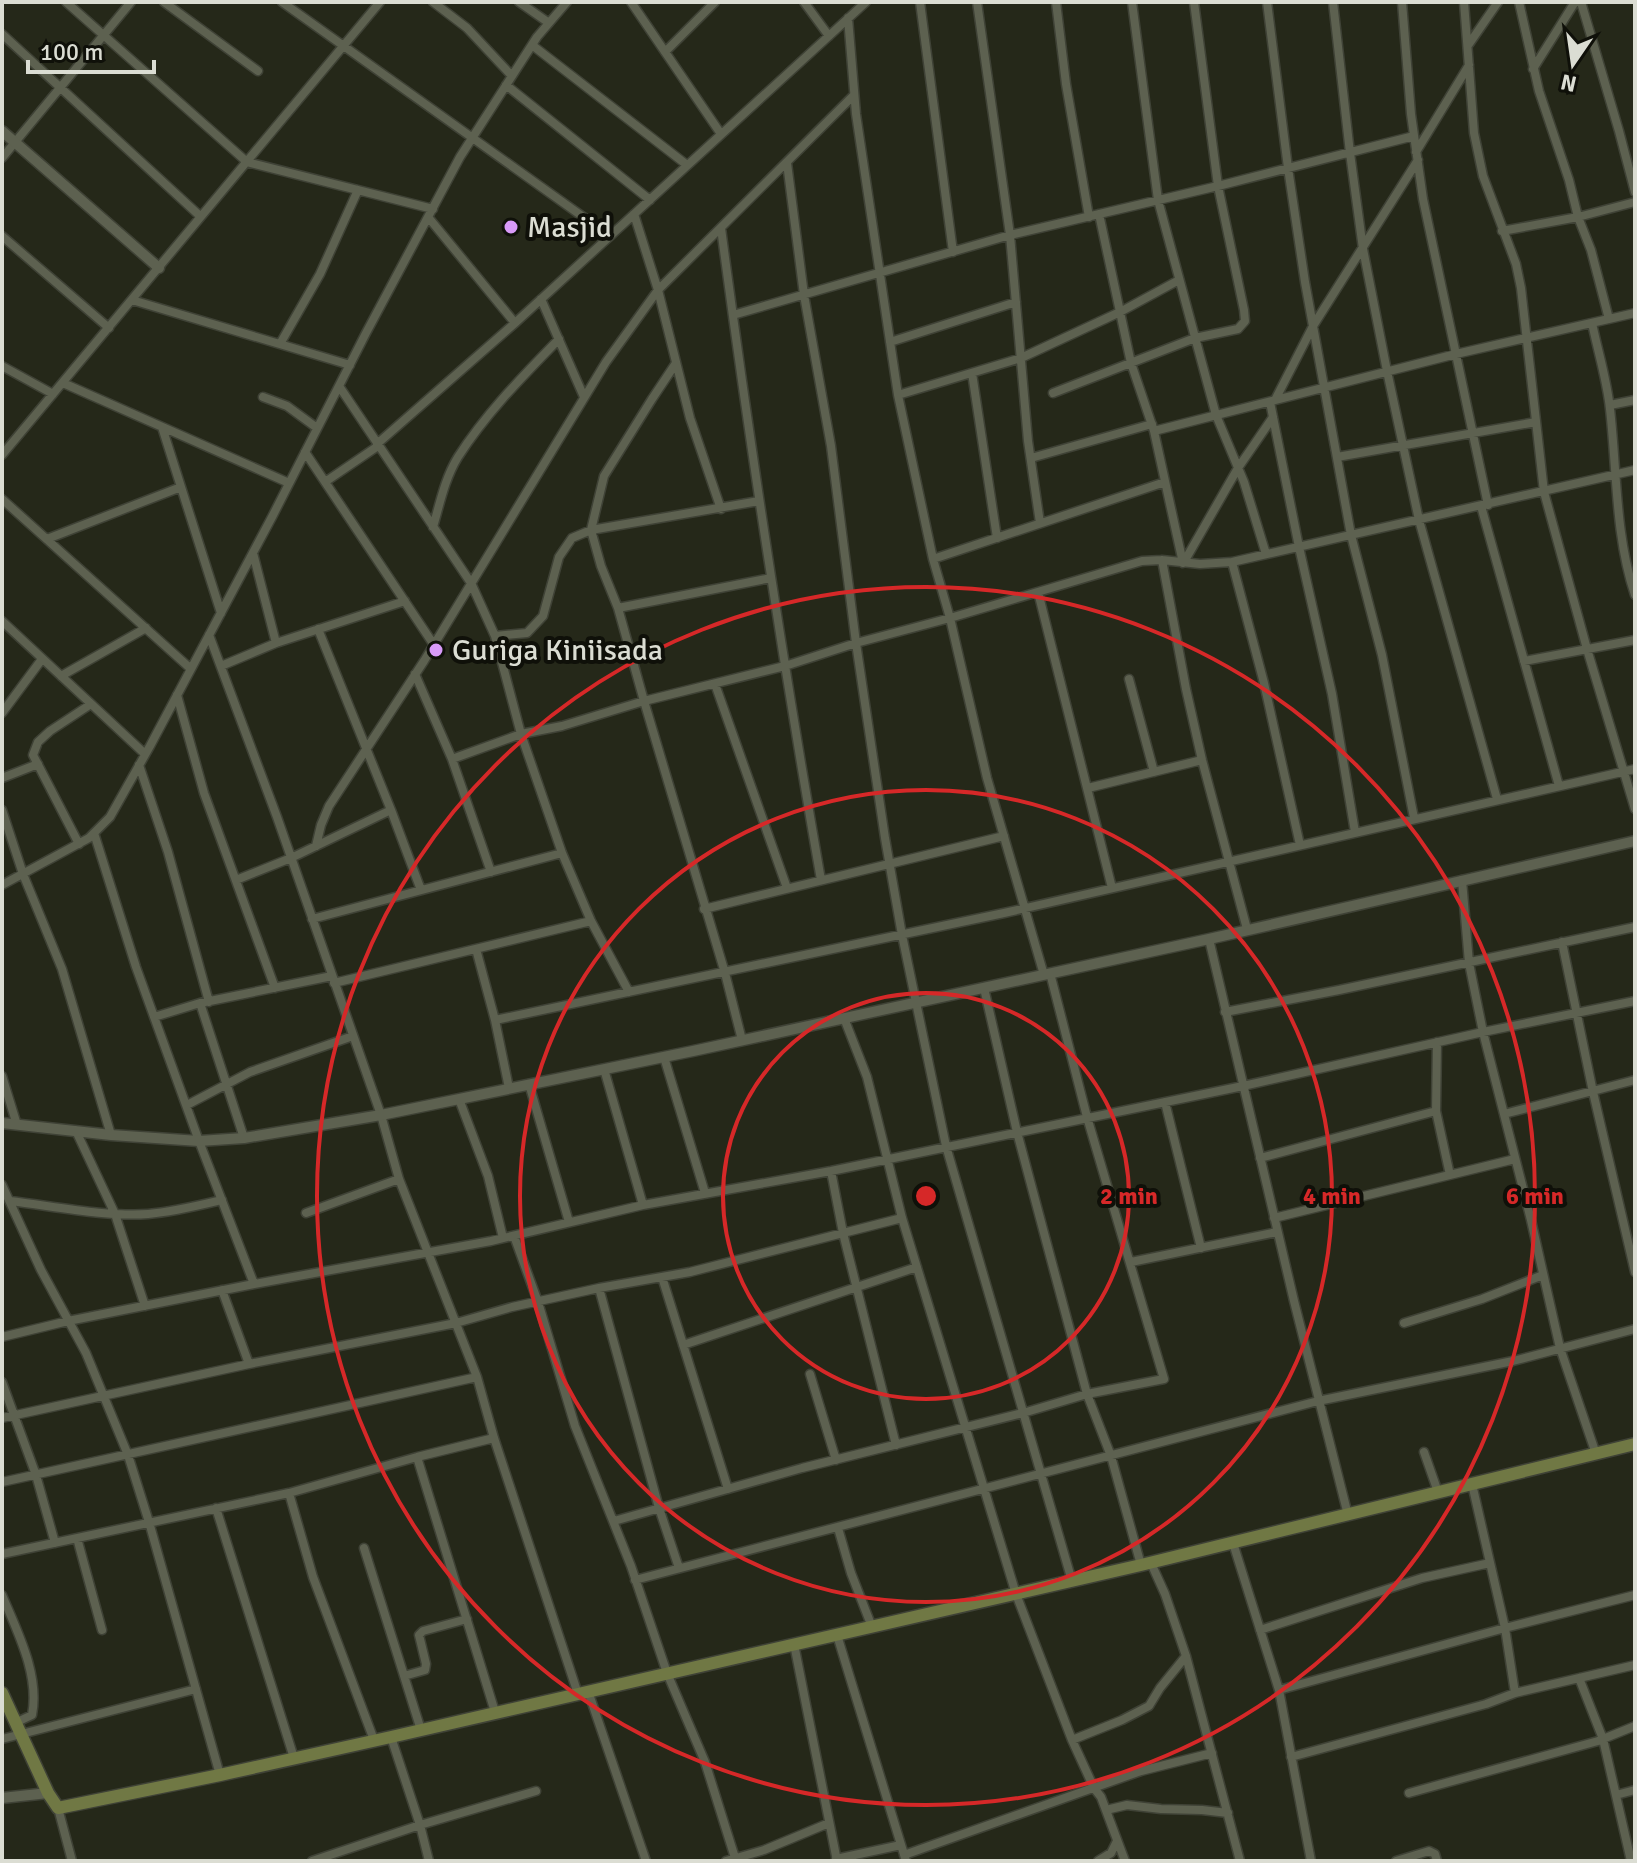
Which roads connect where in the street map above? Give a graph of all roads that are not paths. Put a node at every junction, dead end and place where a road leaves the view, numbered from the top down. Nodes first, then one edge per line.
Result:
1 (66, 2) edge
2 (131, 2) edge
3 (164, 2) edge
4 (282, 2) edge
5 (380, 2) edge
6 (433, 2) edge
7 (519, 2) edge
8 (567, 2) edge
9 (631, 2) edge
10 (715, 2) edge
11 (804, 2) edge
12 (866, 2) edge
13 (920, 2) edge
14 (977, 2) edge
15 (1056, 2) edge
16 (1132, 2) edge
17 (1194, 2) edge
18 (1267, 2) edge
19 (1333, 2) edge
20 (1402, 2) edge
21 (1464, 2) edge
22 (1498, 2) edge
23 (1519, 2) edge
24 (1578, 2) edge
25 (848, 18) junction
26 (549, 23) junction
27 (2, 34) edge
28 (105, 34) junction
29 (829, 36) junction
30 (532, 45) junction
31 (344, 46) junction
32 (1468, 46) junction
33 (665, 52) junction
34 (1470, 65) junction
35 (1533, 69) junction
36 (258, 71) dead end
37 (512, 76) junction
38 (506, 85) junction
39 (60, 89) junction
40 (854, 95) junction
41 (2, 131) edge
42 (721, 134) junction
43 (1414, 136) junction
44 (472, 139) junction
45 (16, 143) junction
46 (1350, 153) junction
47 (1417, 156) junction
48 (2, 158) edge
49 (247, 162) junction
50 (787, 163) junction
51 (687, 165) junction
52 (1288, 168) junction
53 (1218, 186) junction
54 (358, 190) junction
55 (1635, 192) edge
56 (650, 200) junction
57 (1158, 200) junction
58 (1635, 202) edge
59 (430, 213) junction
60 (634, 214) junction
61 (1099, 214) junction
62 (200, 216) junction
63 (1089, 217) junction
64 (1578, 217) junction
65 (721, 228) junction
66 (1502, 231) junction
67 (1010, 235) junction
68 (2, 236) edge
69 (610, 236) junction
70 (1363, 249) junction
71 (953, 252) junction
72 (159, 268) junction
73 (880, 273) junction
74 (1179, 280) junction
75 (658, 290) junction
76 (804, 295) junction
77 (541, 299) junction
78 (132, 300) junction
79 (1016, 302) junction
80 (1120, 312) junction
81 (1635, 313) edge
82 (733, 315) junction
83 (1609, 319) junction
84 (515, 323) junction
85 (1592, 323) junction
86 (1313, 326) junction
87 (109, 328) junction
88 (1195, 338) junction
89 (559, 339) junction
90 (1526, 339) junction
91 (890, 342) junction
92 (280, 344) junction
93 (1456, 354) junction
94 (1021, 358) junction
95 (676, 363) junction
96 (1131, 363) junction
97 (350, 365) junction
98 (2, 366) edge
99 (1387, 371) junction
100 (972, 373) junction
101 (63, 383) junction
102 (339, 386) junction
103 (1324, 388) junction
104 (1053, 393) dead end
105 (53, 394) junction
106 (898, 395) junction
107 (263, 397) dead end
108 (584, 397) junction
109 (1635, 400) edge
110 (1272, 401) junction
111 (1610, 405) junction
112 (1216, 415) junction
113 (1273, 417) junction
114 (1536, 422) junction
115 (162, 427) junction
116 (317, 428) junction
117 (1153, 428) junction
118 (1472, 433) junction
119 (378, 445) junction
120 (1403, 447) junction
121 (305, 452) junction
122 (2, 455) edge
123 (1337, 457) junction
124 (1031, 458) junction
125 (1238, 468) junction
126 (1635, 470) edge
127 (1616, 475) junction
128 (325, 482) junction
129 (1165, 482) junction
130 (289, 483) junction
131 (181, 487) junction
132 (1544, 492) junction
133 (2, 499) edge
134 (759, 501) junction
135 (1484, 506) junction
136 (721, 509) junction
137 (1419, 520) junction
138 (1040, 523) junction
139 (433, 527) junction
140 (591, 530) junction
141 (1351, 535) junction
142 (997, 538) junction
143 (47, 539) junction
144 (1299, 547) junction
145 (253, 553) junction
146 (1266, 554) junction
147 (933, 559) junction
148 (1162, 560) junction
149 (1232, 562) junction
150 (1183, 563) junction
151 (771, 578) junction
152 (471, 583) junction
153 (1038, 592) junction
154 (1635, 595) edge
155 (405, 601) junction
156 (618, 608) junction
157 (221, 613) junction
158 (950, 618) junction
159 (2, 621) edge
160 (146, 628) junction
161 (318, 629) junction
162 (209, 635) junction
163 (495, 636) junction
164 (1635, 640) edge
165 (276, 643) junction
166 (856, 643) junction
167 (434, 645) junction
168 (1587, 649) junction
169 (42, 659) junction
170 (1524, 661) junction
171 (221, 666) junction
172 (785, 666) junction
173 (191, 669) junction
174 (415, 674) junction
175 (61, 676) junction
176 (1129, 679) dead end
177 (715, 684) junction
178 (177, 695) junction
179 (644, 701) junction
180 (91, 704) junction
181 (2, 713) edge
182 (521, 734) junction
183 (366, 749) junction
184 (145, 754) junction
185 (452, 759) junction
186 (1202, 760) junction
187 (38, 764) junction
188 (139, 765) junction
189 (1635, 769) edge
190 (1154, 772) junction
191 (1623, 772) junction
192 (2, 778) edge
193 (1559, 786) junction
194 (1088, 788) junction
195 (1497, 799) junction
196 (1635, 809) edge
197 (2, 810) edge
198 (391, 810) junction
199 (1414, 818) junction
200 (1355, 832) junction
201 (94, 833) junction
202 (1004, 836) junction
203 (1635, 841) edge
204 (79, 844) junction
205 (1300, 845) junction
206 (316, 846) junction
207 (562, 853) junction
208 (291, 858) junction
209 (1229, 861) junction
210 (889, 863) junction
211 (491, 872) junction
212 (23, 874) junction
213 (236, 880) junction
214 (821, 880) junction
215 (1462, 880) junction
216 (2, 885) edge
217 (787, 888) junction
218 (1112, 888) junction
219 (421, 890) junction
220 (1026, 908) junction
221 (704, 909) junction
222 (312, 919) junction
223 (591, 921) junction
224 (1635, 927) edge
225 (1247, 929) junction
226 (902, 935) junction
227 (1209, 939) junction
228 (1562, 942) junction
229 (476, 949) junction
230 (1469, 963) junction
231 (725, 973) junction
232 (1047, 974) junction
233 (333, 980) junction
234 (275, 988) junction
235 (984, 988) junction
236 (629, 992) junction
237 (1635, 1001) edge
238 (204, 1002) junction
239 (916, 1002) junction
240 (1225, 1012) junction
241 (1577, 1013) junction
242 (154, 1017) junction
243 (844, 1018) junction
244 (495, 1020) junction
245 (1483, 1032) junction
246 (353, 1036) junction
247 (742, 1040) junction
248 (1437, 1042) junction
249 (664, 1057) junction
250 (604, 1069) junction
251 (2, 1076) edge
252 (1635, 1080) edge
253 (227, 1084) junction
254 (529, 1084) junction
255 (1243, 1086) junction
256 (509, 1088) junction
257 (1593, 1092) junction
258 (459, 1099) junction
259 (1165, 1102) junction
260 (187, 1105) junction
261 (1436, 1111) junction
262 (1504, 1114) junction
263 (381, 1115) junction
264 (1087, 1117) junction
265 (2, 1123) edge
266 (17, 1125) junction
267 (76, 1131) junction
268 (1017, 1132) junction
269 (111, 1135) junction
270 (244, 1138) junction
271 (199, 1141) junction
272 (946, 1146) junction
273 (887, 1158) junction
274 (1260, 1158) junction
275 (1515, 1159) junction
276 (831, 1171) junction
277 (1450, 1175) junction
278 (399, 1179) junction
279 (2, 1185) edge
280 (705, 1193) junction
281 (222, 1200) junction
282 (10, 1201) junction
283 (643, 1205) junction
284 (306, 1213) dead end
285 (115, 1214) junction
286 (902, 1218) junction
287 (1274, 1218) junction
288 (569, 1222) junction
289 (1277, 1232) junction
290 (843, 1233) junction
291 (514, 1236) junction
292 (503, 1238) junction
293 (1201, 1248) junction
294 (428, 1251) junction
295 (1131, 1262) junction
296 (917, 1267) junction
297 (1635, 1272) edge
298 (1543, 1275) junction
299 (662, 1277) junction
300 (254, 1284) junction
301 (857, 1287) junction
302 (599, 1288) junction
303 (222, 1290) junction
304 (538, 1302) junction
305 (145, 1306) junction
306 (68, 1321) junction
307 (456, 1323) junction
308 (1404, 1323) dead end
309 (1635, 1329) edge
310 (2, 1337) edge
311 (683, 1345) junction
312 (1560, 1348) junction
313 (249, 1364) junction
314 (810, 1374) dead end
315 (477, 1377) junction
316 (2, 1382) edge
317 (104, 1394) junction
318 (1087, 1394) junction
319 (1318, 1401) junction
320 (1023, 1413) junction
321 (13, 1415) junction
322 (2, 1418) edge
323 (965, 1427) junction
324 (494, 1438) junction
325 (1635, 1444) edge
326 (896, 1445) junction
327 (1424, 1452) dead end
328 (1596, 1454) junction
329 (128, 1455) junction
330 (1111, 1456) junction
331 (417, 1457) junction
332 (836, 1460) junction
333 (1041, 1474) junction
334 (36, 1475) junction
335 (2, 1482) edge
336 (1472, 1484) junction
337 (728, 1489) junction
338 (984, 1489) junction
339 (1438, 1492) junction
340 (289, 1493) junction
341 (216, 1508) junction
342 (659, 1508) junction
343 (1348, 1515) junction
344 (614, 1521) junction
345 (149, 1522) junction
346 (838, 1528) junction
347 (77, 1538) junction
348 (55, 1543) junction
349 (1233, 1543) junction
350 (364, 1548) dead end
351 (2, 1554) edge
352 (1490, 1563) junction
353 (1146, 1564) junction
354 (679, 1568) junction
355 (635, 1580) junction
356 (1072, 1581) junction
357 (1016, 1594) junction
358 (2, 1595) edge
359 (1635, 1595) edge
360 (467, 1619) junction
361 (872, 1627) junction
362 (1505, 1628) junction
363 (102, 1630) dead end
364 (1260, 1630) junction
365 (837, 1635) junction
366 (794, 1644) junction
367 (1186, 1656) junction
368 (1635, 1665) edge
369 (667, 1673) junction
370 (404, 1676) junction
371 (1579, 1678) junction
372 (196, 1689) junction
373 (1279, 1690) junction
374 (583, 1692) junction
375 (2, 1693) edge
376 (1515, 1693) junction
377 (495, 1712) junction
378 (15, 1723) junction
379 (1635, 1726) edge
380 (421, 1730) junction
381 (22, 1735) junction
382 (391, 1737) junction
383 (2, 1739) edge
384 (1603, 1739) junction
385 (374, 1740) junction
386 (1072, 1740) junction
387 (1212, 1753) junction
388 (1291, 1757) junction
389 (294, 1758) junction
390 (220, 1775) junction
391 (1094, 1788) junction
392 (1635, 1790) edge
393 (536, 1791) dead end
394 (48, 1793) junction
395 (1409, 1793) dead end
396 (1616, 1795) junction
397 (2, 1798) edge
398 (58, 1808) junction
399 (1106, 1810) junction
400 (1228, 1813) junction
401 (829, 1823) junction
402 (420, 1825) junction
403 (1117, 1841) junction
404 (903, 1854) edge
405 (736, 1860) edge
406 (836, 1860) edge
407 (72, 1861) edge
408 (312, 1861) edge
409 (429, 1861) edge
410 (646, 1861) edge
411 (726, 1861) edge
412 (1098, 1861) edge
413 (1125, 1861) edge
414 (1240, 1861) edge
415 (1311, 1861) edge
416 (1396, 1861) edge
417 (1437, 1861) edge
418 (1631, 1861) edge

1 - 28 street
2 - 28 street
3 - 36 street
4 - 31 street
5 - 31 street
6 - 37 street
7 - 26 street
8 - 26 street
9 - 33 street
10 - 33 street
11 - 29 street
12 - 25 street
13 - 71 street
14 - 67 street
15 - 63 street
16 - 57 street
17 - 53 street
18 - 52 street
19 - 46 street
20 - 43 street
21 - 32 street
22 - 32 street
23 - 35 street
24 - 35 street
24 - 55 street
25 - 29 street
25 - 40 street
26 - 30 street
27 - 39 street
28 - 39 street
28 - 49 street
29 - 42 street
30 - 37 street
30 - 51 street
31 - 44 street
31 - 49 street
32 - 34 street
33 - 42 street
34 - 47 street
34 - 66 street
35 - 64 street
37 - 38 street
38 - 44 street
38 - 56 street
39 - 45 street
39 - 62 street
40 - 50 street
40 - 73 street
41 - 45 street
42 - 51 street
43 - 46 street
43 - 47 street
44 - 59 street
44 - 69 street
45 - 48 street
45 - 72 street
46 - 52 street
46 - 70 street
47 - 70 street
47 - 93 street
49 - 54 street
49 - 62 street
50 - 65 street
50 - 76 street
51 - 56 street
52 - 53 street
52 - 86 street
53 - 57 street
53 - 88 street
54 - 59 street
54 - 92 street
56 - 60 street
57 - 61 street
57 - 74 street
58 - 64 street
59 - 84 street
59 - 97 street
60 - 69 street
60 - 75 street
61 - 63 street
61 - 80 street
62 - 72 street
63 - 67 street
64 - 66 street
64 - 83 street
65 - 75 street
65 - 82 street
66 - 90 street
67 - 71 street
67 - 79 street
68 - 87 street
69 - 77 street
70 - 86 street
70 - 99 street
71 - 73 street
72 - 78 street
73 - 76 street
73 - 91 street
74 - 80 street
74 - 88 street
75 - 95 street
75 - 108 street
76 - 82 street
76 - 166 street
77 - 84 street
77 - 89 street
78 - 87 street
78 - 92 street
79 - 91 street
79 - 94 street
80 - 94 street
80 - 96 street
81 - 83 street
82 - 134 street
83 - 85 street
84 - 119 street
85 - 90 street
85 - 111 street
86 - 103 street
86 - 110 street
87 - 101 street
88 - 96 street
88 - 112 street
89 - 108 street
89 - 139 street
90 - 93 street
90 - 114 street
91 - 106 street
92 - 97 street
93 - 99 street
93 - 118 street
94 - 100 street
94 - 124 street
95 - 136 street
95 - 140 street
96 - 104 street
96 - 117 street
97 - 102 street
98 - 105 street
99 - 103 street
99 - 120 street
100 - 106 street
100 - 142 street
101 - 105 street
101 - 115 street
102 - 116 street
102 - 119 street
103 - 110 street
103 - 123 street
105 - 122 street
106 - 147 street
107 - 116 street
108 - 152 street
109 - 111 street
110 - 112 street
110 - 113 street
111 - 127 street
112 - 117 street
112 - 125 street
113 - 125 street
113 - 144 street
114 - 118 street
114 - 132 street
115 - 130 street
115 - 131 street
116 - 121 street
117 - 124 street
117 - 129 street
118 - 120 street
118 - 135 street
119 - 128 street
119 - 139 street
120 - 123 street
120 - 137 street
121 - 128 street
121 - 130 street
123 - 141 street
124 - 138 street
125 - 146 street
125 - 150 street
126 - 127 street
127 - 132 street
127 - 154 street
128 - 155 street
129 - 138 street
129 - 150 street
130 - 145 street
131 - 143 street
131 - 157 street
132 - 135 street
132 - 168 street
133 - 143 street
134 - 136 street
134 - 151 street
135 - 137 street
135 - 170 street
136 - 140 street
137 - 141 street
137 - 195 street
138 - 142 street
139 - 152 street
140 - 156 street
140 - 163 street
141 - 144 street
141 - 199 street
142 - 147 street
143 - 160 street
144 - 146 street
144 - 200 street
145 - 157 street
145 - 165 street
146 - 149 street
147 - 158 street
148 - 150 street
148 - 153 street
148 - 186 street
149 - 150 street
149 - 205 street
151 - 156 street
151 - 172 street
152 - 163 street
152 - 167 street
153 - 158 street
153 - 194 street
155 - 161 street
155 - 167 street
156 - 179 street
157 - 162 street
158 - 166 street
158 - 202 street
159 - 169 street
160 - 173 street
160 - 175 street
161 - 165 street
161 - 183 street
162 - 171 street
162 - 173 street
163 - 182 street
164 - 168 street
165 - 171 street
166 - 172 street
166 - 210 street
167 - 174 street
168 - 170 street
168 - 191 street
169 - 175 street
169 - 181 street
170 - 193 street
171 - 208 street
172 - 177 street
172 - 214 street
173 - 178 street
174 - 183 street
174 - 185 street
175 - 180 street
176 - 190 street
177 - 179 street
177 - 217 street
178 - 184 street
178 - 213 street
179 - 182 street
179 - 221 street
180 - 184 street
180 - 187 street
182 - 185 street
182 - 207 street
183 - 198 street
183 - 206 street
184 - 188 street
185 - 211 street
186 - 190 street
186 - 209 street
187 - 192 street
187 - 204 street
188 - 201 street
188 - 238 street
189 - 191 street
190 - 194 street
191 - 193 street
191 - 196 street
193 - 195 street
194 - 218 street
195 - 199 street
197 - 212 street
198 - 206 street
198 - 219 street
199 - 200 street
200 - 205 street
201 - 204 street
201 - 242 street
202 - 210 street
202 - 220 street
203 - 215 street
204 - 212 street
205 - 209 street
206 - 208 street
207 - 211 street
207 - 223 street
208 - 213 street
208 - 222 street
209 - 218 street
209 - 225 street
210 - 214 street
210 - 226 street
211 - 219 street
212 - 216 street
212 - 269 street
213 - 234 street
214 - 217 street
215 - 225 street
215 - 230 street
217 - 221 street
218 - 220 street
219 - 222 street
220 - 226 street
220 - 232 street
221 - 231 street
222 - 233 street
223 - 229 street
223 - 236 street
224 - 228 street
225 - 227 street
226 - 231 street
226 - 239 street
227 - 232 street
227 - 240 street
228 - 230 street
228 - 241 street
229 - 233 street
229 - 244 street
230 - 240 street
230 - 245 street
231 - 236 street
231 - 247 street
232 - 235 street
232 - 264 street
233 - 234 street
233 - 246 street
234 - 238 street
235 - 239 street
235 - 268 street
236 - 244 street
237 - 241 street
238 - 242 street
238 - 253 street
239 - 243 street
239 - 272 street
240 - 255 street
241 - 245 street
241 - 257 street
242 - 260 street
243 - 247 street
243 - 273 street
244 - 256 street
245 - 248 street
245 - 262 street
246 - 253 street
246 - 263 street
247 - 249 street
248 - 255 street
248 - 261 street
249 - 250 street
249 - 280 street
250 - 254 street
250 - 283 street
251 - 266 street
252 - 257 street
253 - 260 street
253 - 270 street
254 - 256 street
254 - 288 street
255 - 259 street
255 - 274 street
256 - 258 street
257 - 262 street
257 - 297 street
258 - 263 street
258 - 292 street
259 - 264 street
259 - 293 street
260 - 271 street
261 - 274 street
261 - 277 street
262 - 275 street
263 - 270 street
263 - 278 street
264 - 268 street
264 - 295 street
265 - 266 street
266 - 267 street
267 - 269 street
267 - 285 street
268 - 272 street
268 - 318 street
269 - 271 street
270 - 271 street
271 - 281 street
272 - 273 street
272 - 320 street
273 - 276 street
273 - 286 street
274 - 287 street
275 - 277 street
275 - 298 street
276 - 280 street
276 - 290 street
277 - 287 street
278 - 284 street
278 - 294 street
279 - 282 street
280 - 283 street
281 - 285 street
281 - 300 street
282 - 285 street
282 - 306 street
283 - 288 street
285 - 305 street
286 - 290 street
286 - 296 street
287 - 289 street
288 - 291 street
289 - 293 street
289 - 319 street
290 - 299 street
290 - 301 street
291 - 292 street
291 - 304 street
292 - 294 street
293 - 295 street
294 - 300 street
294 - 307 street
295 - 318 street
296 - 301 street
296 - 323 street
298 - 308 street
298 - 312 street
299 - 302 street
299 - 311 street
300 - 303 street
301 - 311 street
301 - 326 street
302 - 304 street
302 - 342 street
303 - 305 street
303 - 313 street
304 - 307 street
304 - 344 street
305 - 306 street
306 - 310 street
306 - 317 street
307 - 313 street
307 - 315 street
309 - 312 street
311 - 337 street
312 - 319 street
312 - 328 street
313 - 317 street
314 - 332 street
315 - 324 street
315 - 329 street
316 - 321 street
317 - 321 street
317 - 329 street
318 - 320 street
318 - 330 street
319 - 330 street
319 - 343 street
320 - 323 street
320 - 333 street
321 - 322 street
321 - 334 street
323 - 326 street
323 - 338 street
324 - 331 street
324 - 374 street
325 - 328 main road
326 - 332 street
327 - 339 street
328 - 336 main road
329 - 334 street
329 - 345 street
330 - 333 street
330 - 353 street
331 - 340 street
331 - 360 street
332 - 337 street
333 - 338 street
333 - 356 street
334 - 335 street
334 - 348 street
336 - 339 main road
336 - 352 street
337 - 342 street
338 - 346 street
338 - 357 street
339 - 343 main road
340 - 341 street
340 - 385 street
341 - 345 street
341 - 389 street
342 - 344 street
342 - 354 street
343 - 349 main road
344 - 355 street
345 - 347 street
345 - 372 street
346 - 354 street
346 - 361 street
347 - 348 street
347 - 363 street
348 - 351 street
349 - 353 main road
349 - 364 street
350 - 370 street
352 - 362 street
352 - 364 street
353 - 356 main road
353 - 367 street
354 - 355 street
355 - 369 street
356 - 357 main road
357 - 361 main road
357 - 386 street
358 - 378 street
359 - 362 street
360 - 370 street
360 - 377 street
361 - 365 main road
362 - 373 street
362 - 376 street
364 - 373 street
365 - 366 main road
365 - 404 street
366 - 369 main road
366 - 401 street
367 - 386 street
367 - 387 street
368 - 371 street
369 - 374 main road
369 - 405 street
370 - 380 street
371 - 376 street
371 - 384 street
372 - 381 street
372 - 390 street
373 - 388 street
374 - 377 main road
374 - 410 street
375 - 378 main road
376 - 388 street
377 - 380 main road
378 - 381 main road
379 - 384 street
380 - 382 main road
381 - 383 street
381 - 394 main road
382 - 385 main road
382 - 402 street
384 - 395 street
384 - 396 street
385 - 389 main road
386 - 391 street
387 - 391 street
387 - 400 street
388 - 415 street
389 - 390 main road
390 - 398 main road
391 - 399 street
391 - 404 street
392 - 396 street
393 - 402 street
394 - 397 street
394 - 398 main road
396 - 418 street
398 - 407 street
399 - 400 street
399 - 403 street
400 - 414 street
401 - 405 street
401 - 406 street
402 - 408 street
402 - 409 street
403 - 412 street
403 - 413 street
404 - 406 street
405 - 411 street
416 - 417 street

